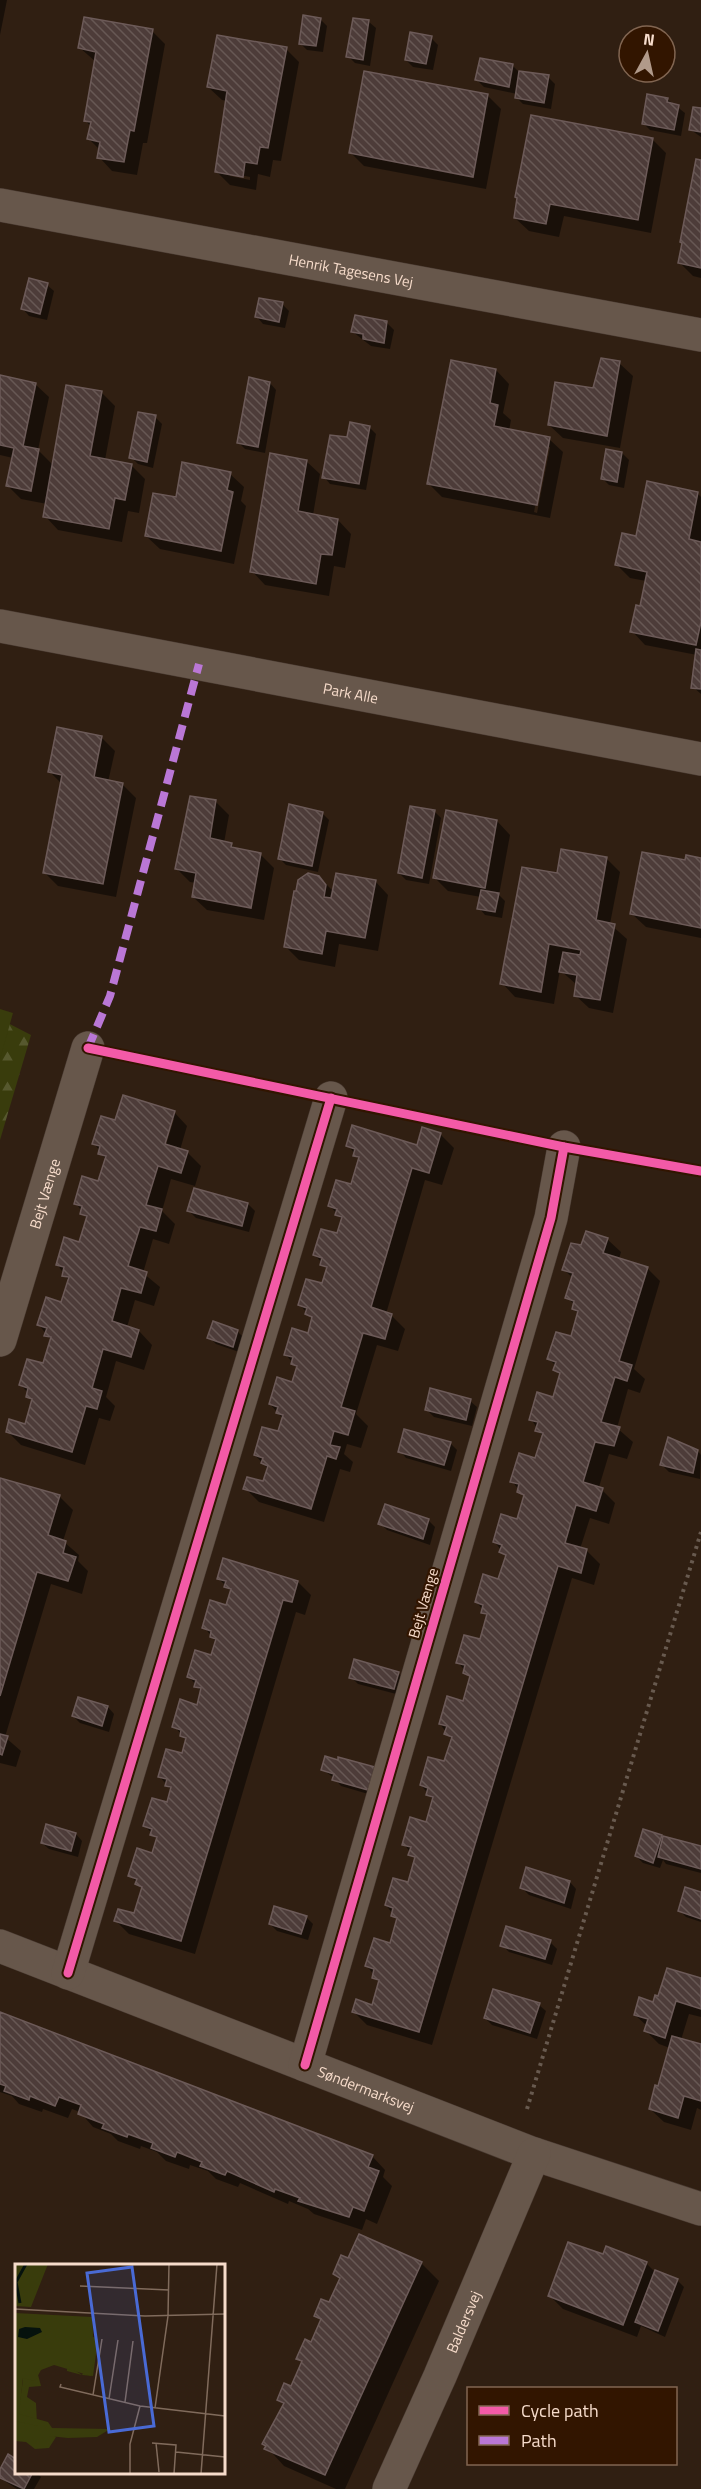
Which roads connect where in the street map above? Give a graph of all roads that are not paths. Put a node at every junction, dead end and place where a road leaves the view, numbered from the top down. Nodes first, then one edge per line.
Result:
1 (0, 205) edge
2 (701, 335) edge
3 (0, 626) edge
4 (701, 759) edge
5 (88, 1048) dead end
6 (331, 1098) dead end
7 (564, 1147) dead end
8 (0, 1340) edge
9 (0, 1946) edge
10 (68, 1973) junction
11 (305, 2065) junction
12 (525, 2151) junction
13 (701, 2209) edge
14 (389, 2489) edge

1 - 2 street, Henrik Tagesens Vej
3 - 4 street, Park Alle
5 - 8 street, Bejt Vænge
6 - 10 street
7 - 11 street, Bejt Vænge
9 - 10 street, Søndermarksvej
10 - 11 street, Søndermarksvej
11 - 12 street, Søndermarksvej
12 - 13 street, Søndermarksvej
12 - 14 street, Baldersvej

